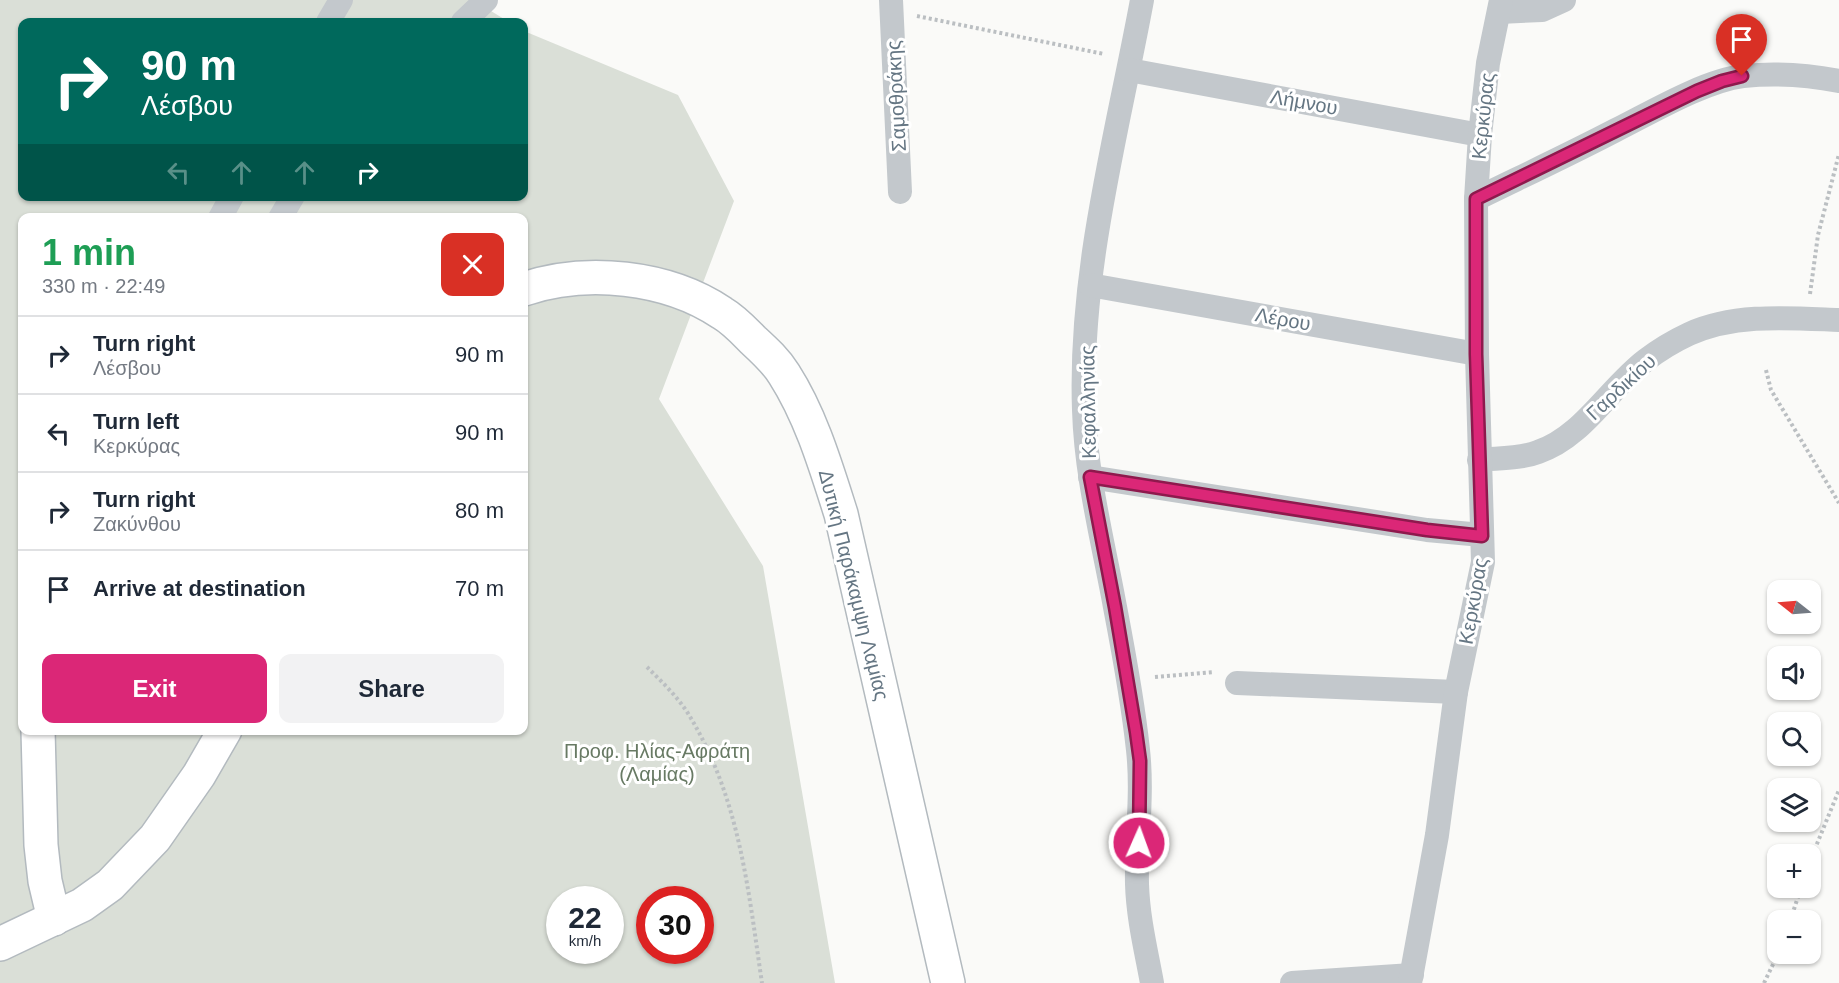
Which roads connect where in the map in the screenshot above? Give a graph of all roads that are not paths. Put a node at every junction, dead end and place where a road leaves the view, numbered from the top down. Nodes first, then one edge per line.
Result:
1 (341, 0) edge
2 (486, 0) edge
3 (1142, 0) edge
4 (1563, 0) edge
5 (892, 5) edge
6 (1500, 6) edge
7 (330, 18) edge
8 (467, 18) edge
9 (1130, 65) junction
10 (1839, 81) edge
11 (1480, 135) junction
12 (900, 192) dead end
13 (1476, 199) junction
14 (1090, 285) junction
15 (528, 288) edge
16 (1839, 320) edge
17 (1476, 354) junction
18 (1479, 460) junction
19 (1090, 477) junction
20 (1482, 536) junction
21 (1237, 683) road end
22 (1456, 692) junction
23 (38, 735) edge
24 (222, 735) edge
25 (54, 919) junction
26 (0, 944) edge
27 (1411, 979) edge
28 (948, 983) edge
29 (1152, 983) edge
30 (1292, 983) edge

1 - 7 street
2 - 8 street
3 - 9 street, Κεφαλληνίας
4 - 6 street
5 - 12 street, Σαμοθράκης
6 - 11 street, Κερκύρας
9 - 11 street, Λήμνου
9 - 14 street, Κεφαλληνίας
10 - 13 street
11 - 13 street, Κερκύρας
13 - 17 street, Κερκύρας
14 - 17 street, Λέρου
14 - 19 street, Κεφαλληνίας
15 - 28 main road, Δυτική Παράκαμψη Λαμίας
16 - 18 street, Γαρδικίου
17 - 18 street, Κερκύρας
18 - 20 street, Κερκύρας
19 - 20 street
19 - 29 street, Κεφαλληνίας
20 - 22 street, Κερκύρας
21 - 22 street
22 - 27 street, Κερκύρας
23 - 25 main road
24 - 25 main road
25 - 26 main road
27 - 30 street

